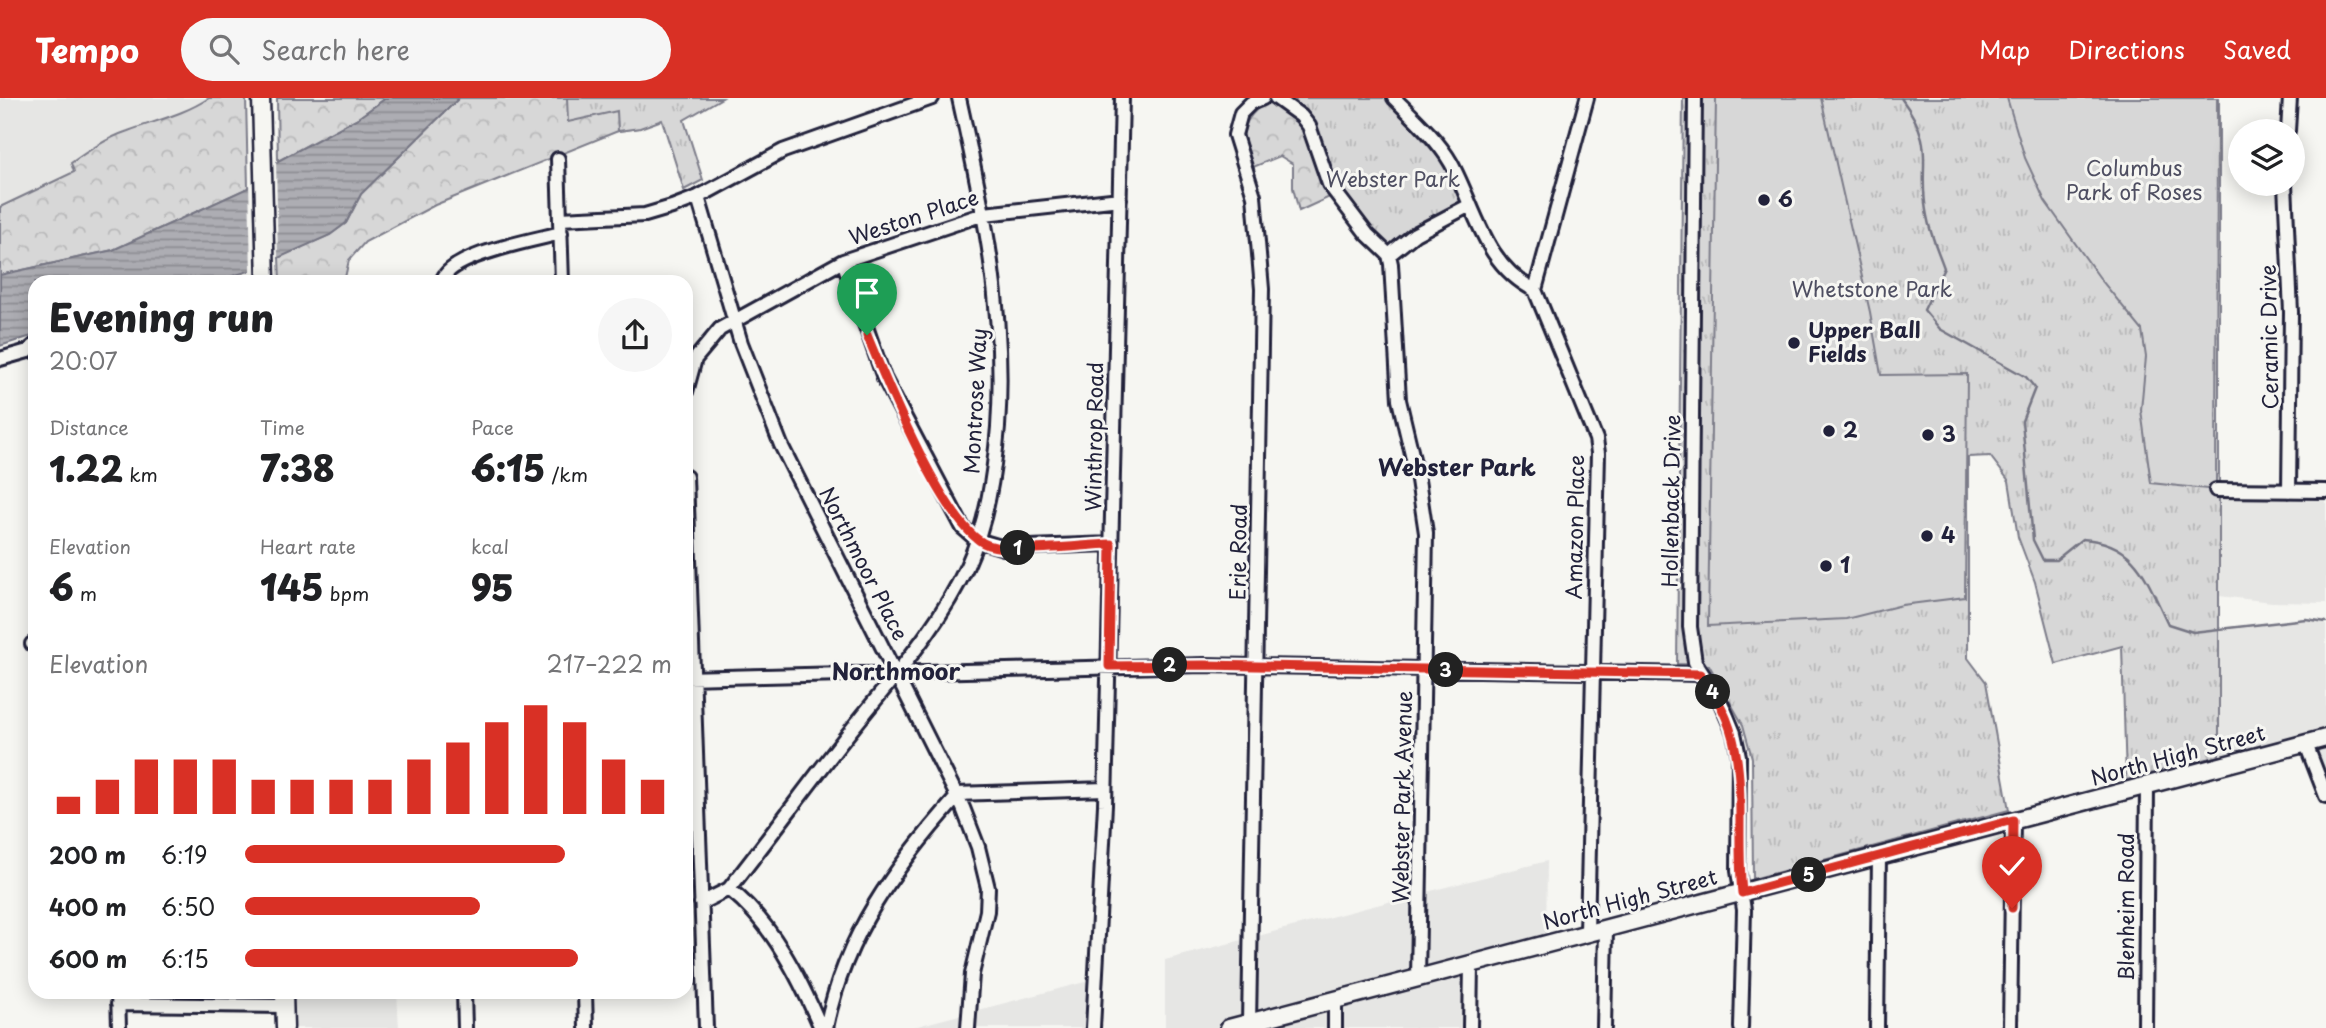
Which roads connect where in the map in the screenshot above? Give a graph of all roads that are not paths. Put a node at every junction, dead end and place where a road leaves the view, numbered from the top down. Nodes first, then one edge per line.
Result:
1 (932, 98) edge
2 (959, 98) edge
3 (1122, 98) edge
4 (1263, 98) edge
5 (1276, 98) edge
6 (1394, 98) edge
7 (1587, 98) edge
8 (1695, 98) edge
9 (2290, 98) edge
10 (261, 99) edge
11 (1290, 103) edge
12 (2289, 119) edge
13 (558, 159) dead end
14 (2286, 196) edge
15 (698, 197) junction
16 (1120, 200) junction
17 (1470, 205) junction
18 (984, 214) junction
19 (560, 219) junction
20 (561, 233) junction
21 (1389, 254) junction
22 (843, 261) junction
23 (266, 275) edge
24 (445, 275) edge
25 (562, 275) edge
26 (1535, 290) junction
27 (734, 319) junction
28 (28, 351) edge
29 (0, 359) edge
30 (693, 366) edge
31 (2216, 490) dead end
32 (2289, 491) junction
33 (2326, 491) edge
34 (977, 540) junction
35 (1111, 544) junction
36 (1109, 666) junction
37 (1257, 666) junction
38 (1425, 669) junction
39 (896, 672) junction
40 (1593, 673) junction
41 (1700, 674) junction
42 (693, 678) edge
43 (2326, 738) edge
44 (693, 739) edge
45 (2306, 744) junction
46 (2147, 786) junction
47 (1105, 789) junction
48 (956, 795) junction
49 (2326, 796) edge
50 (2013, 820) junction
51 (1879, 857) junction
52 (729, 888) junction
53 (1742, 893) junction
54 (701, 903) junction
55 (1606, 929) junction
56 (1587, 933) junction
57 (1471, 964) junction
58 (1418, 978) junction
59 (118, 999) edge
60 (285, 999) edge
61 (464, 999) edge
62 (585, 999) edge
63 (1335, 1000) junction
64 (1249, 1023) junction
65 (119, 1028) edge
66 (285, 1028) edge
67 (465, 1028) edge
68 (586, 1028) edge
69 (706, 1028) edge
70 (821, 1028) edge
71 (826, 1028) edge
72 (968, 1028) edge
73 (1093, 1028) edge
74 (1229, 1028) edge
75 (1335, 1028) edge
76 (1470, 1028) edge
77 (1604, 1028) edge
78 (1741, 1028) edge
79 (1877, 1028) edge
80 (2010, 1028) edge
81 (2146, 1028) edge

1 - 15 street
2 - 18 street, Montrose Way
3 - 16 street, Winthrop Road
4 - 37 street, Erie Road
5 - 11 street
6 - 17 street
7 - 26 street
8 - 41 street, Hollenback Drive
9 - 12 street
10 - 23 main road
11 - 21 street
13 - 19 street
14 - 32 street, Ceramic Drive
15 - 19 street
15 - 27 street, Northmoor Place
16 - 18 street, Weston Place
16 - 35 street, Winthrop Road
17 - 21 street
17 - 26 street
18 - 22 street, Weston Place
18 - 34 street, Montrose Way
19 - 20 street
20 - 24 street
20 - 25 street
21 - 38 street, Webster Park Avenue
22 - 27 street, Weston Place
22 - 34 street
26 - 40 street, Amazon Place
27 - 30 street, Weston Place
27 - 39 street, Northmoor Place
28 - 29 street
31 - 32 street
32 - 33 street
34 - 35 street
34 - 39 street, Montrose Way
35 - 36 street, Winthrop Road
36 - 37 street
36 - 39 street
36 - 47 street, Winthrop Road
37 - 38 street
37 - 64 street, Erie Road
38 - 40 street
38 - 58 street, Webster Park Avenue
39 - 42 street
39 - 48 street, Northmoor Place
39 - 52 street, Montrose Way
40 - 41 street
40 - 56 street, Amazon Place
41 - 53 street, Hollenback Drive
43 - 45 main road, North High Street
44 - 54 street
45 - 46 main road, North High Street
45 - 49 street
46 - 50 main road, North High Street
46 - 81 street, Blenheim Road
47 - 48 street
47 - 73 street, Winthrop Road
48 - 71 street
48 - 72 street, Northmoor Place
50 - 51 main road, North High Street
50 - 80 street
51 - 53 main road, North High Street
51 - 79 street
52 - 54 street, Montrose Way
52 - 70 street
53 - 55 main road, North High Street
53 - 78 street, Hollenback Drive
54 - 69 street
55 - 56 main road, North High Street
55 - 77 street
56 - 57 main road, North High Street
57 - 58 main road, North High Street
57 - 76 street
58 - 63 main road, North High Street
59 - 65 street
60 - 66 main road
61 - 67 street
62 - 68 street
63 - 64 main road, North High Street
63 - 75 street
64 - 74 main road, North High Street

